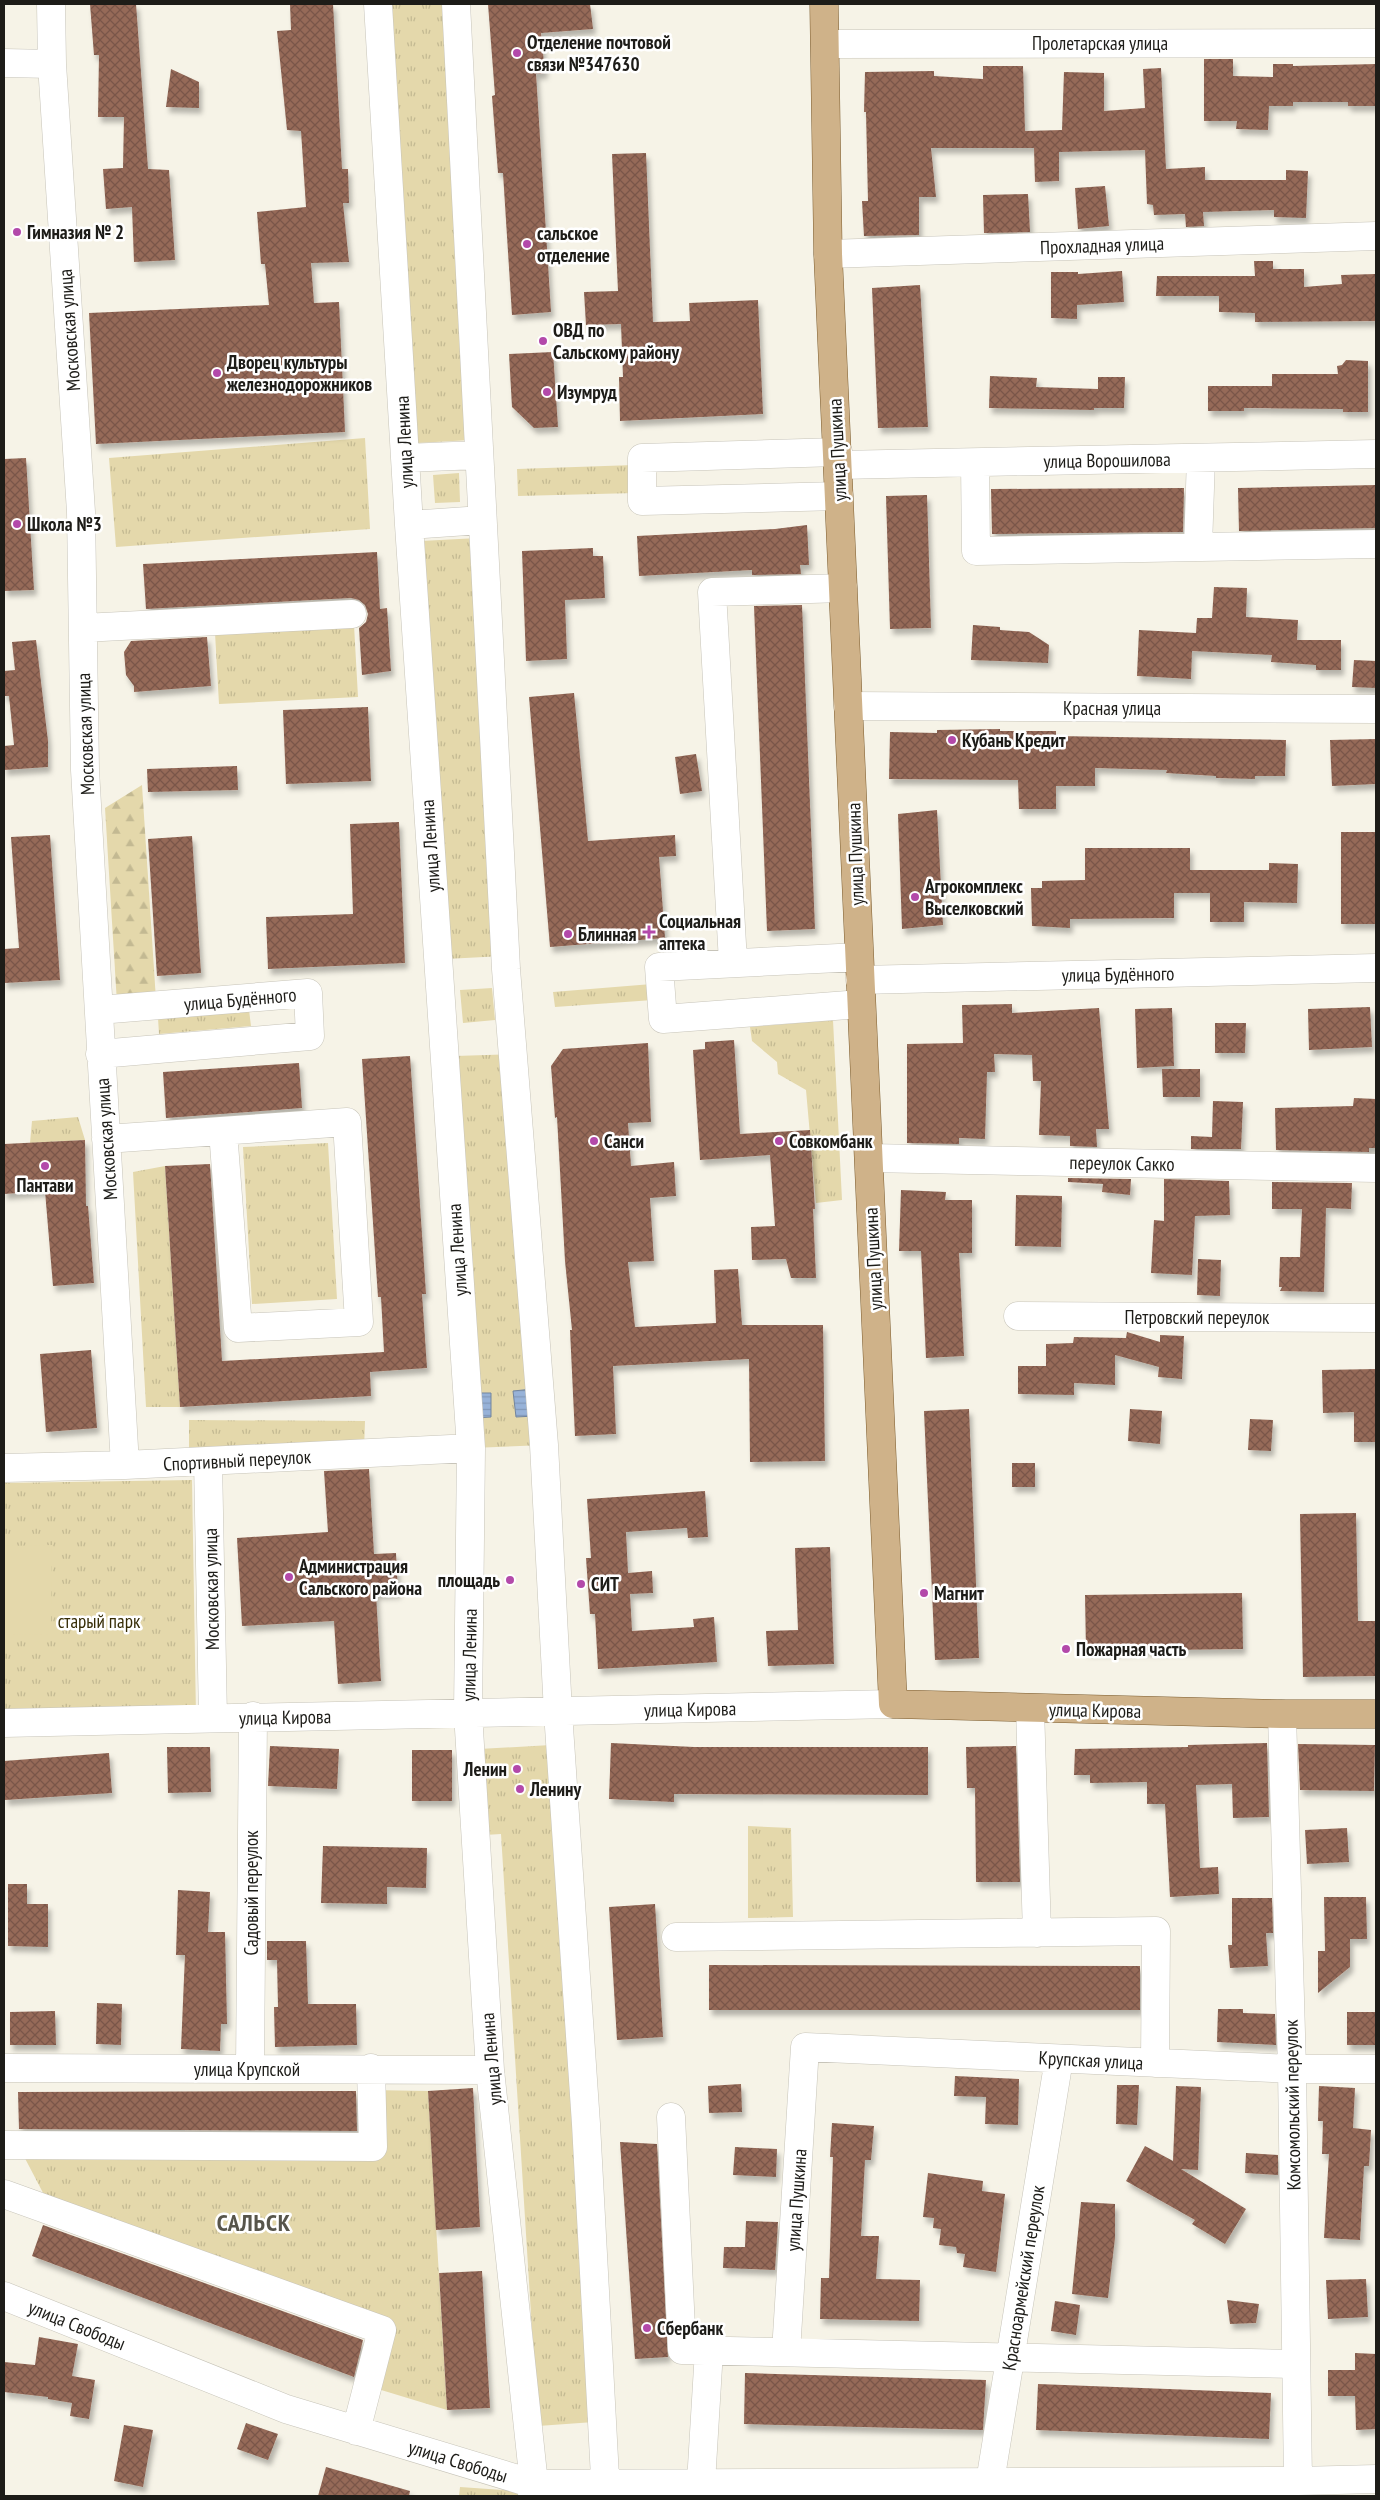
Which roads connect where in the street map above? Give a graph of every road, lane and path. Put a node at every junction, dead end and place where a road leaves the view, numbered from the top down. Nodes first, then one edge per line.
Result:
1 (51, 4) edge
2 (378, 4) edge
3 (456, 4) edge
4 (824, 4) edge
5 (1376, 43) edge
6 (824, 44) junction
7 (4, 63) edge
8 (52, 64) junction
9 (1376, 236) edge
10 (828, 254) junction
11 (1376, 454) edge
12 (478, 455) junction
13 (405, 458) junction
14 (1201, 458) junction
15 (838, 459) junction
16 (975, 463) junction
17 (839, 496) junction
18 (482, 520) junction
19 (409, 525) junction
20 (1376, 544) edge
21 (1198, 547) junction
22 (843, 588) junction
23 (352, 614) dead end
24 (83, 628) junction
25 (848, 706) junction
26 (1376, 709) edge
27 (733, 962) junction
28 (1376, 968) edge
29 (860, 980) junction
30 (99, 1010) junction
31 (100, 1054) junction
32 (223, 1131) junction
33 (106, 1139) junction
34 (869, 1158) junction
35 (1376, 1168) edge
36 (1018, 1316) dead end
37 (1376, 1318) edge
38 (471, 1448) junction
39 (208, 1461) junction
40 (125, 1465) junction
41 (4, 1468) edge
42 (893, 1704) junction
43 (1030, 1708) junction
44 (558, 1712) junction
45 (468, 1713) junction
46 (1282, 1714) junction
47 (1376, 1714) edge
48 (253, 1716) junction
49 (214, 1718) junction
50 (4, 1723) edge
51 (1037, 1933) junction
52 (676, 1937) dead end
53 (805, 2047) joint
54 (1059, 2059) junction
55 (1155, 2063) junction
56 (4, 2068) edge
57 (371, 2068) junction
58 (250, 2069) junction
59 (1292, 2069) junction
60 (1376, 2069) edge
61 (490, 2070) junction
62 (672, 2116) dead end
63 (4, 2145) edge
64 (4, 2194) edge
65 (4, 2296) edge
66 (709, 2350) junction
67 (786, 2352) junction
68 (1011, 2357) junction
69 (1296, 2364) junction
70 (356, 2431) junction
71 (1376, 2479) edge
72 (701, 2483) junction
73 (1376, 2488) edge
74 (987, 2489) edge
75 (1297, 2489) edge
76 (606, 2490) edge
77 (528, 2492) edge

1 - 8 street, Московская улица
2 - 13 street, улица Ленина
3 - 12 street
4 - 6 main road, улица Пушкина
5 - 6 street, Пролетарская улица
6 - 10 main road, улица Пушкина
7 - 8 street
8 - 24 street, Московская улица
9 - 10 street, Прохладная улица
10 - 15 main road, улица Пушкина
11 - 14 street, улица Ворошилова
12 - 13 street
12 - 18 street
13 - 19 street, улица Ленина
14 - 16 street, улица Ворошилова
14 - 21 street
15 - 16 street, улица Ворошилова
15 - 17 main road, улица Пушкина
15 - 17 street, улица Ворошилова
16 - 21 street
17 - 22 main road, улица Пушкина
18 - 19 street
18 - 44 street
19 - 38 street, улица Ленина
20 - 21 street
22 - 25 main road, улица Пушкина
22 - 27 street
23 - 24 street
24 - 30 street, Московская улица
25 - 26 street, Красная улица
25 - 29 main road, улица Пушкина
27 - 29 street, улица Будённого
27 - 29 street, улица Будённого
28 - 29 street, улица Будённого
29 - 34 main road, улица Пушкина
30 - 31 street, Московская улица
30 - 31 street, улица Будённого
31 - 33 street, Московская улица
32 - 32 street
32 - 33 street
33 - 40 street, Московская улица
34 - 35 street, переулок Сакко
34 - 42 main road, улица Пушкина
36 - 37 street, Петровский переулок
38 - 39 street, Спортивный переулок
38 - 45 street, улица Ленина
39 - 40 street, Спортивный переулок
39 - 49 street, Московская улица
40 - 41 street, Спортивный переулок
42 - 43 main road, улица Кирова
42 - 44 street, улица Кирова
43 - 46 main road, улица Кирова
43 - 51 street
44 - 45 street, улица Кирова
44 - 76 street
45 - 48 street, улица Кирова
45 - 61 street, улица Ленина
46 - 47 main road, улица Кирова
46 - 59 street, Комсомольский переулок
48 - 49 street, улица Кирова
48 - 58 street, Садовый переулок
49 - 50 street, улица Кирова
51 - 52 street
51 - 55 street
53 - 54 street, Крупская улица
53 - 67 street, улица Пушкина
54 - 55 street, Крупская улица
54 - 68 street, Красноармейский переулок
55 - 59 street, Крупская улица
56 - 58 street, улица Крупской
57 - 58 street, улица Крупской
57 - 61 street, улица Крупской
57 - 63 street
59 - 60 street, Крупская улица
59 - 69 street, Комсомольский переулок
61 - 77 street, улица Ленина
62 - 66 street
64 - 70 street
65 - 70 street, улица Свободы
66 - 67 street
66 - 72 street
67 - 68 street
68 - 69 street
68 - 74 street, Красноармейский переулок
69 - 75 street, Комсомольский переулок
70 - 77 street, улица Свободы
71 - 75 street, улица Свободы
72 - 74 street, улица Свободы
72 - 76 street, улица Свободы
73 - 75 street, улица Свободы
74 - 75 street, улица Свободы
76 - 77 street, улица Свободы

